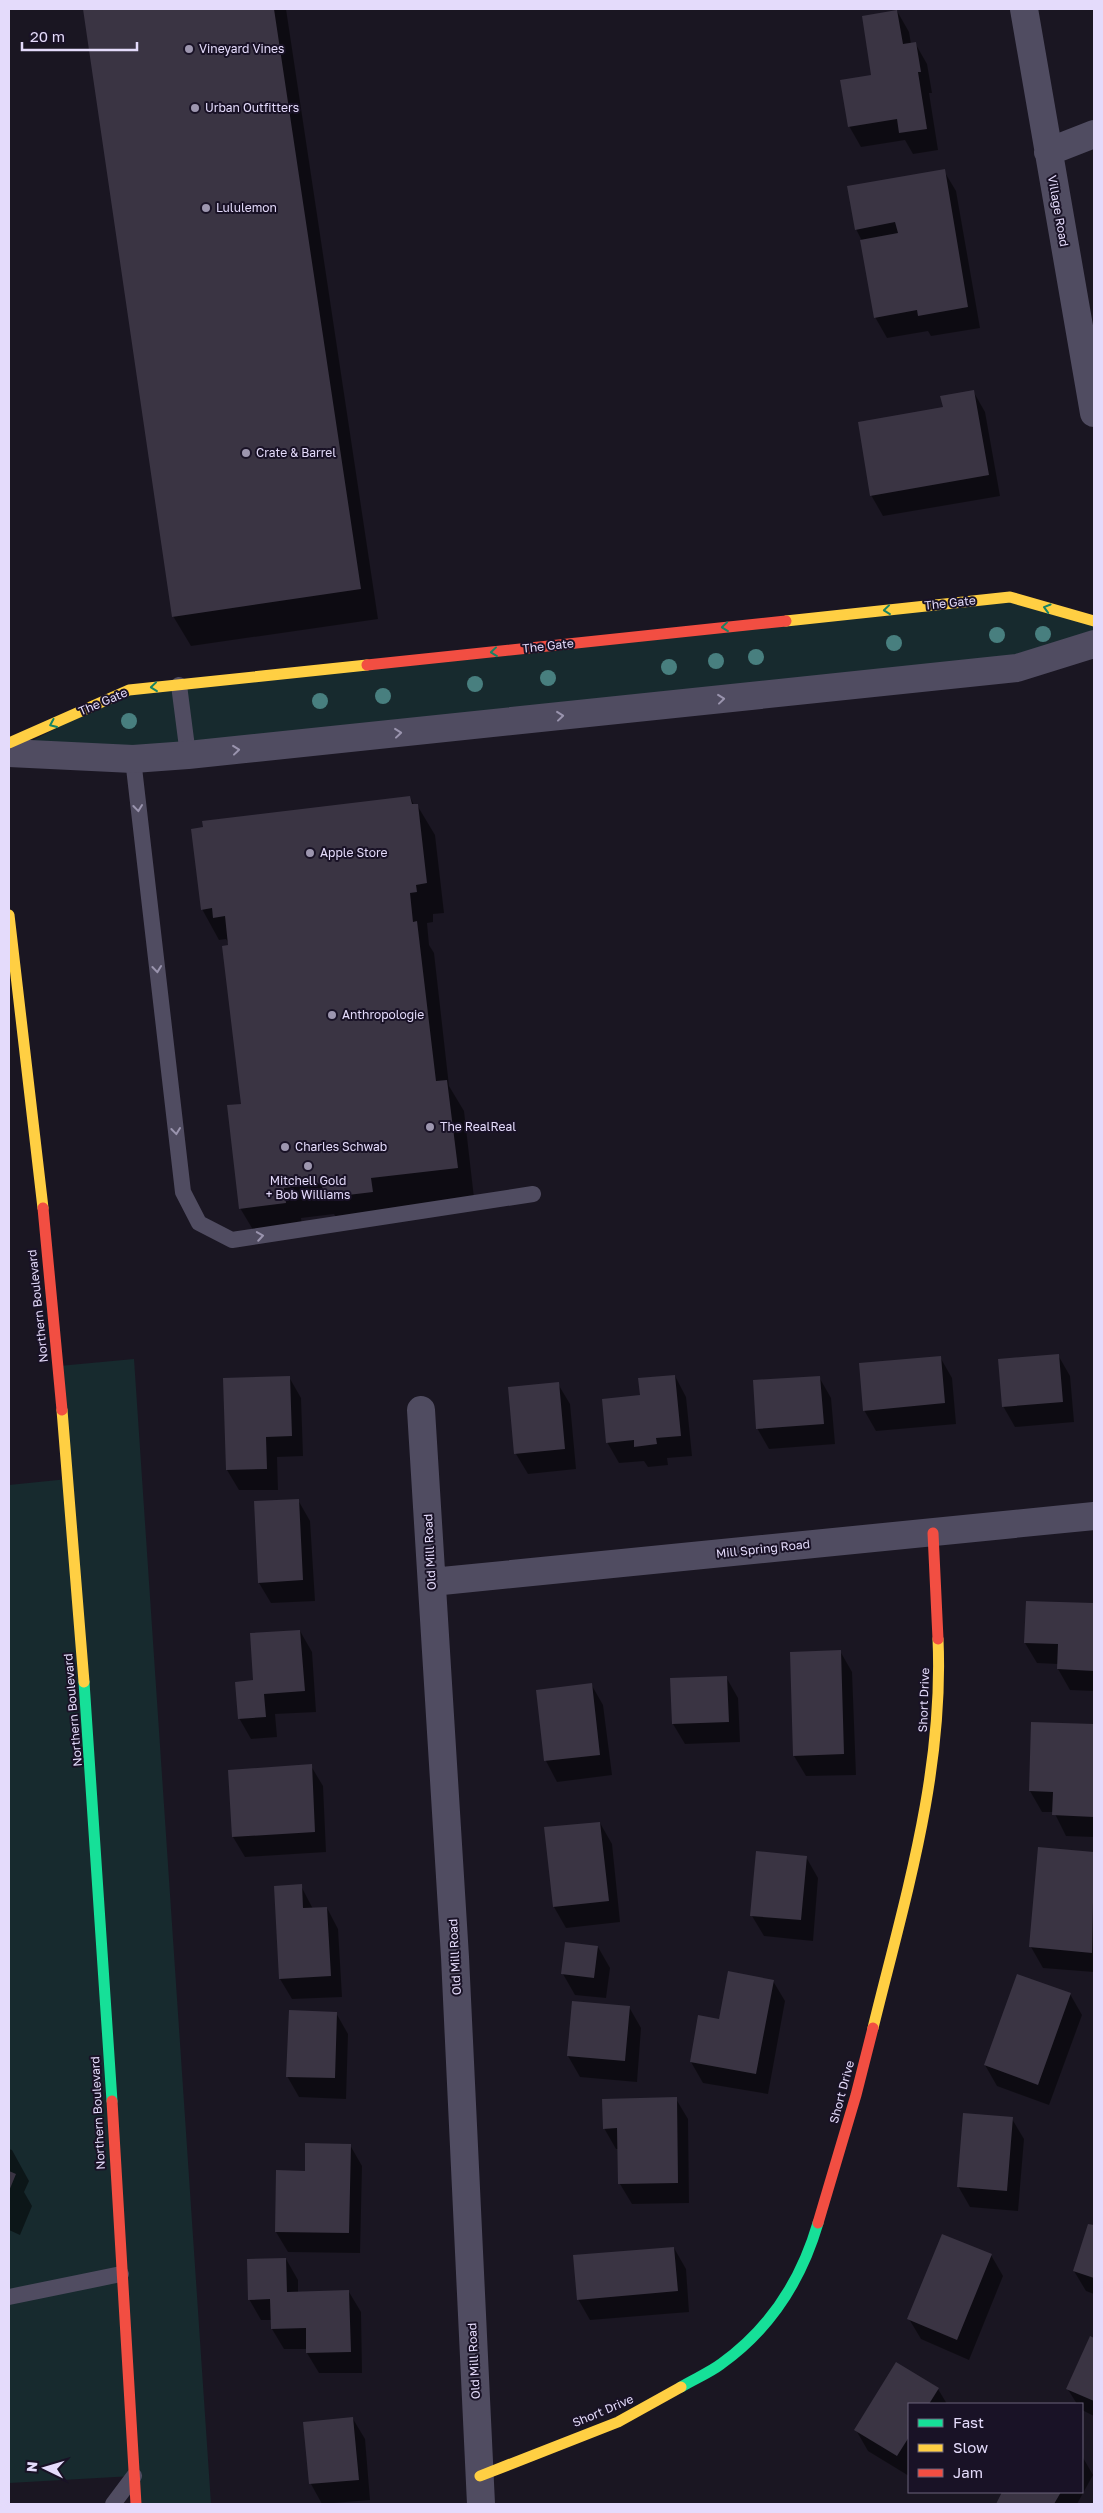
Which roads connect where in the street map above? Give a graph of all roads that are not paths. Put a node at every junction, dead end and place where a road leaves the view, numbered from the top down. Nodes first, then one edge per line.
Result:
1 (1024, 9) edge
2 (1094, 134) edge
3 (1048, 152) junction
4 (1094, 413) edge
5 (1094, 621) edge
6 (1094, 644) edge
7 (179, 685) junction
8 (9, 743) edge
9 (9, 753) edge
10 (188, 755) junction
11 (133, 759) junction
12 (9, 915) edge
13 (533, 1194) dead end
14 (421, 1410) dead end
15 (1094, 1516) edge
16 (934, 1532) junction
17 (432, 1582) junction
18 (121, 2274) junction
19 (9, 2297) edge
20 (134, 2476) junction
21 (480, 2476) junction
22 (113, 2504) edge
23 (136, 2504) edge
24 (481, 2504) edge

1 - 3 street, Village Road
2 - 3 street
3 - 4 street, Village Road
5 -> 7 street, The Gate
10 -> 6 street
7 -> 8 street, The Gate
7 - 10 lane
9 - 11 street
10 - 11 street
11 -> 13 lane
12 - 18 street, Northern Boulevard
14 - 17 street, Old Mill Road
15 - 16 street, Mill Spring Road
16 - 17 street, Mill Spring Road
16 - 21 street, Short Drive
17 - 21 street, Old Mill Road
18 - 19 lane
18 - 20 street, Northern Boulevard
20 - 22 lane
20 - 23 street, Northern Boulevard
21 - 24 street, Old Mill Road

